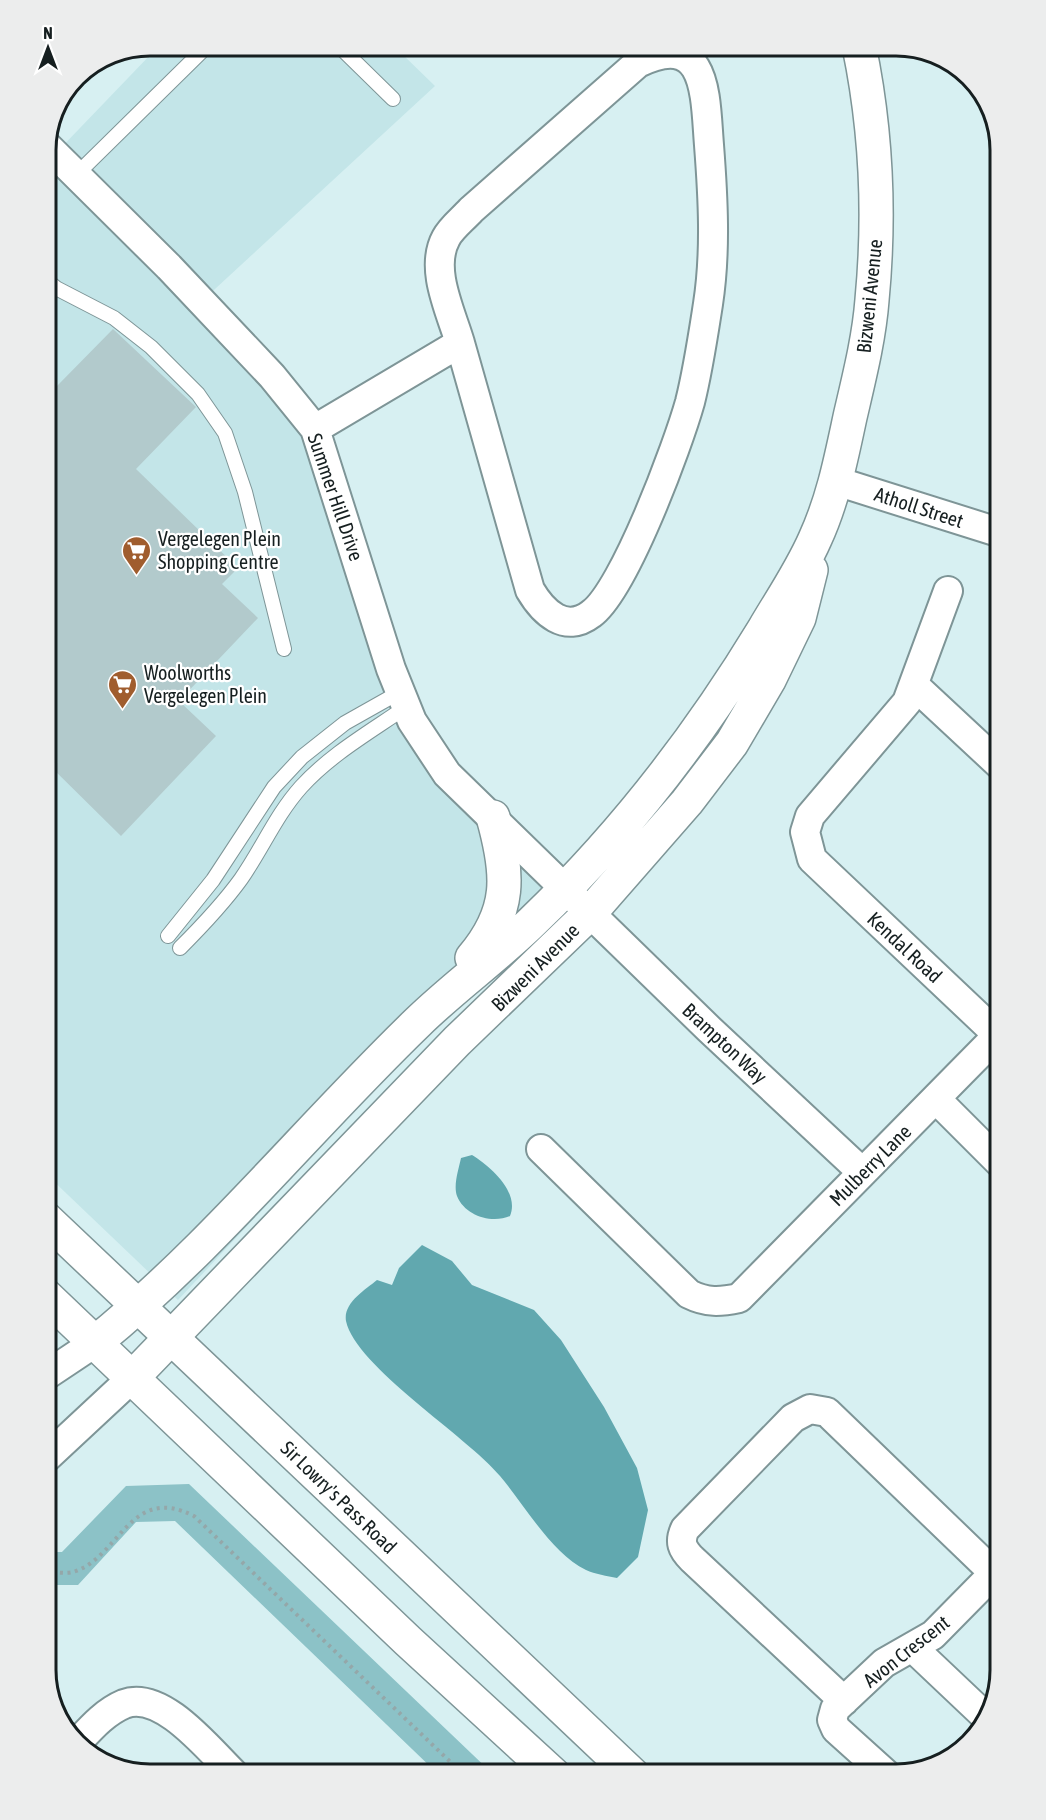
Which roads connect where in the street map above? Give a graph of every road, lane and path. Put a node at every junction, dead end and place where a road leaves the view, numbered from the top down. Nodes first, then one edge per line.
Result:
1 (197, 56) edge
2 (349, 56) edge
3 (652, 56) edge
4 (684, 56) edge
5 (861, 56) edge
6 (393, 99) dead end
7 (56, 159) edge
8 (77, 174) junction
9 (56, 288) edge
10 (460, 343) junction
11 (315, 429) junction
12 (836, 480) junction
13 (990, 529) edge
14 (815, 540) junction
15 (948, 591) dead end
16 (284, 649) dead end
17 (915, 686) junction
18 (403, 699) junction
19 (990, 756) edge
20 (493, 817) junction
21 (564, 889) junction
22 (590, 913) junction
23 (168, 936) dead end
24 (180, 948) dead end
25 (419, 1021) junction
26 (990, 1024) edge
27 (990, 1043) edge
28 (936, 1099) junction
29 (541, 1149) dead end
30 (990, 1153) edge
31 (862, 1172) junction
32 (56, 1229) edge
33 (138, 1308) junction
34 (56, 1312) edge
35 (171, 1338) junction
36 (96, 1342) junction
37 (56, 1369) edge
38 (132, 1378) junction
39 (56, 1449) edge
40 (990, 1563) edge
41 (56, 1571) edge
42 (990, 1576) edge
43 (912, 1647) junction
44 (839, 1705) junction
45 (981, 1712) edge
46 (83, 1737) edge
47 (224, 1764) edge
48 (453, 1764) edge
49 (542, 1764) edge
50 (621, 1764) edge
51 (875, 1764) edge

1 - 8 lane
2 - 6 lane
3 - 10 street
4 - 10 street
5 - 12 street, Bizweni Avenue
7 - 8 street, Summer Hill Drive
8 - 11 street, Summer Hill Drive
9 - 16 lane
10 - 11 street
11 - 18 street, Summer Hill Drive
12 - 13 street, Atholl Street
12 - 14 street, Bizweni Avenue
14 - 21 street, Bizweni Avenue
14 - 22 street, Bizweni Avenue
15 - 17 street
17 - 19 street
17 - 26 street, Kendal Road
18 - 20 street, Summer Hill Drive
18 - 23 lane
18 - 24 lane
20 - 21 street, Summer Hill Drive
20 - 25 street
21 - 22 street, Brampton Way
21 - 25 street, Bizweni Avenue
22 - 31 street, Brampton Way
22 - 35 street, Bizweni Avenue
25 - 33 street, Bizweni Avenue
27 - 28 street, Mulberry Lane
28 - 30 street
28 - 31 street, Mulberry Lane
29 - 31 street, Mulberry Lane
32 - 33 street, Sir Lowry's Pass Road
33 - 35 street, Sir Lowry's Pass Road
33 - 36 street, Bizweni Avenue
34 - 36 street
35 - 38 street, Bizweni Avenue
35 - 50 street, Sir Lowry's Pass Road
36 - 37 street
36 - 38 street
38 - 39 street
38 - 49 street
40 - 44 street
41 - 48 path
42 - 43 street, Avon Crescent
43 - 44 street, Avon Crescent
43 - 45 street
44 - 51 street
46 - 47 street

